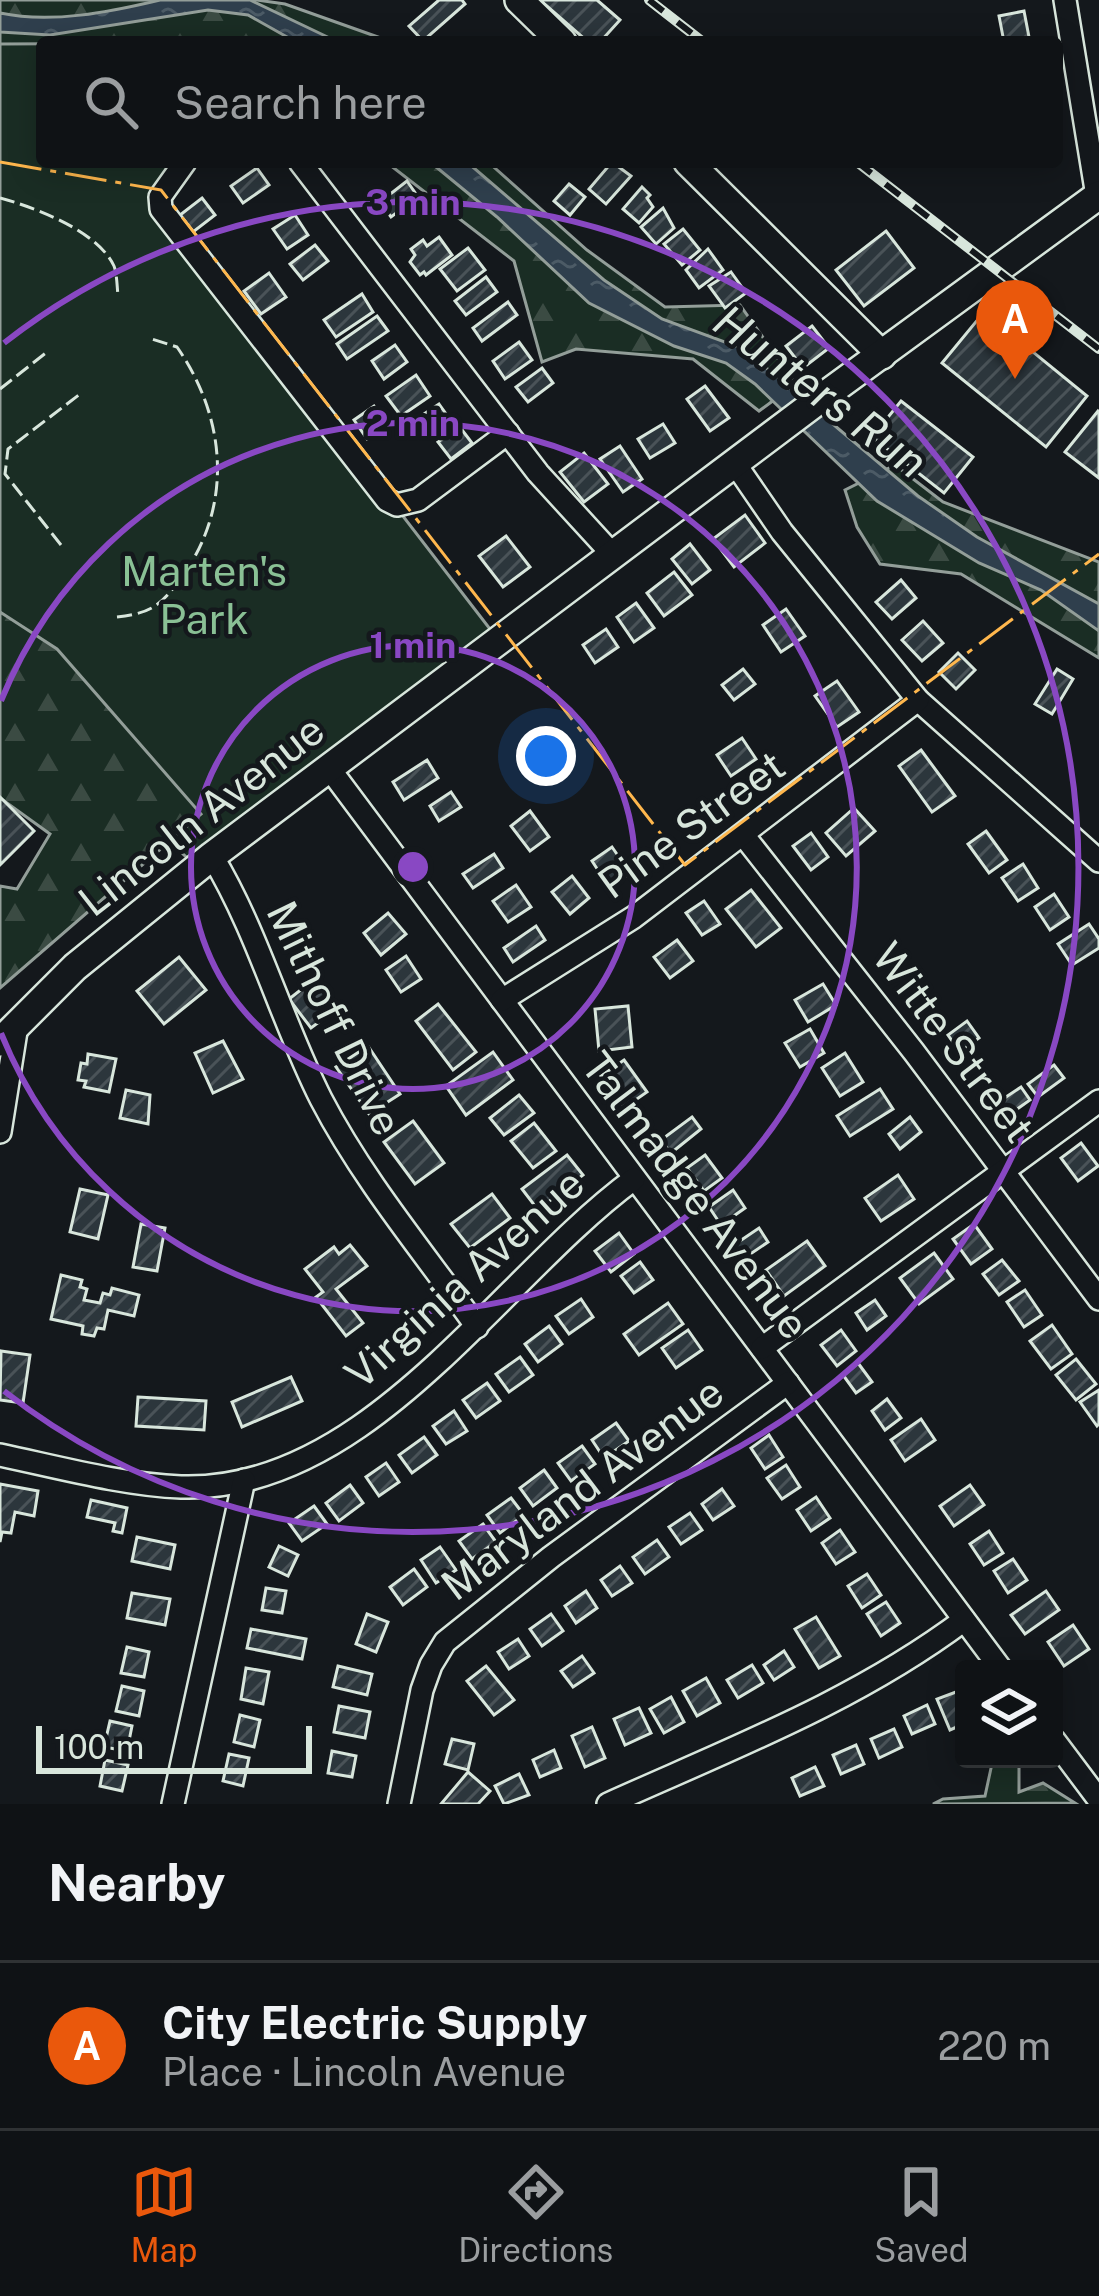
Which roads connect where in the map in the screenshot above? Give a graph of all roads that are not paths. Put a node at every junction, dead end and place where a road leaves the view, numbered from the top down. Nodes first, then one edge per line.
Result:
1 (519, 0) edge
2 (1065, 0) edge
3 (556, 36) edge
4 (181, 168) edge
5 (305, 168) edge
6 (694, 168) edge
7 (1098, 195) edge
8 (882, 356) junction
9 (508, 433) junction
10 (736, 465) junction
11 (614, 556) junction
12 (918, 700) junction
13 (329, 768) junction
14 (744, 836) junction
15 (212, 856) junction
16 (1099, 861) edge
17 (502, 1000) junction
18 (8, 1034) edge
19 (1099, 1101) edge
20 (0, 1132) edge
21 (1004, 1172) junction
22 (634, 1179) junction
23 (1099, 1299) edge
24 (477, 1327) junction
25 (762, 1348) junction
26 (788, 1383) junction
27 (0, 1455) edge
28 (244, 1480) junction
29 (964, 1620) junction
30 (994, 1660) edge
31 (1063, 1752) edge
32 (1099, 1800) edge
33 (173, 1804) edge
34 (399, 1804) edge
35 (608, 1804) edge

1 - 3 main road
2 - 7 street
4 - 9 street
5 - 9 street
6 - 8 main road
7 - 8 main road, Lincoln Avenue
8 - 10 main road, Lincoln Avenue
9 - 11 street
10 - 11 main road, Lincoln Avenue
10 - 12 street
11 - 13 main road, Lincoln Avenue
12 - 14 street, Pine Street
12 - 16 street
13 - 15 main road, Lincoln Avenue
13 - 17 street, Talmadge Avenue
14 - 17 street, Pine Street
14 - 21 street, Witte Street
15 - 18 main road, Lincoln Avenue
15 - 24 street, Mithoff Drive
17 - 22 street, Talmadge Avenue
18 - 20 street
19 - 21 street
21 - 23 street, Witte Street
21 - 25 street
22 - 24 street, Virginia Avenue
22 - 25 street, Talmadge Avenue
24 - 28 street, Virginia Avenue
25 - 26 street, Talmadge Avenue
26 - 29 street, Talmadge Avenue
26 - 34 street, Maryland Avenue
27 - 28 street, Virginia Avenue
28 - 33 street
29 - 30 street, Talmadge Avenue
29 - 35 street
31 - 32 street

